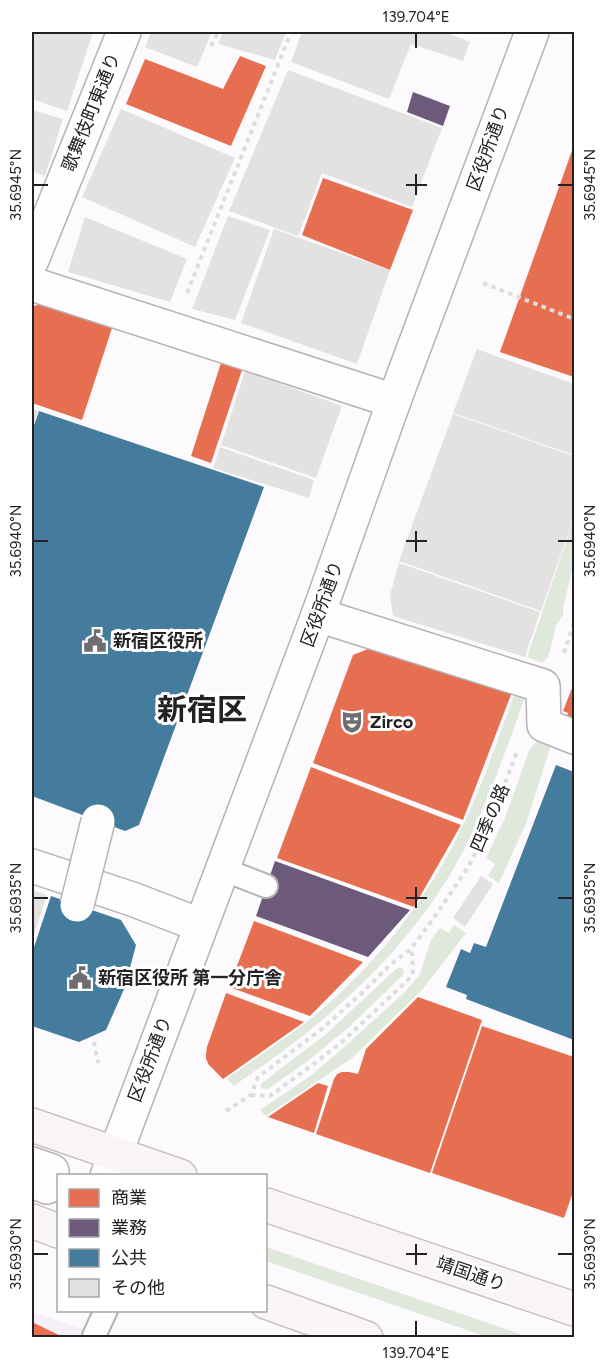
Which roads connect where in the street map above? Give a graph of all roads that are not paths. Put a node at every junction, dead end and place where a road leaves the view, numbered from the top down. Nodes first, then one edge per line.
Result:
1 (124, 32) edge
2 (532, 32) edge
3 (42, 203) edge
4 (32, 260) edge
5 (32, 284) edge
6 (394, 401) junction
7 (318, 615) junction
8 (574, 737) edge
9 (98, 821) dead end
10 (32, 866) edge
11 (222, 869) junction
12 (266, 886) dead end
13 (76, 905) dead end
14 (200, 925) junction
15 (32, 1125) edge
16 (32, 1164) edge
17 (111, 1165) edge
18 (167, 1174) edge
19 (32, 1181) edge
20 (267, 1205) edge
21 (32, 1221) edge
22 (57, 1231) edge
23 (267, 1302) edge
24 (574, 1308) edge
25 (106, 1312) edge
26 (94, 1336) edge
27 (366, 1338) edge

1 - 3 street, 歌舞伎町東通り
2 - 6 street, 区役所通り
3 - 4 street, 歌舞伎町東通り
5 - 6 street
6 - 7 street, 区役所通り
7 - 8 street
7 - 11 street, 区役所通り
9 - 13 street, bridge
10 - 14 street
11 - 12 lane
11 - 14 street, 区役所通り
14 - 17 street, 区役所通り
15 - 17 main road
16 - 19 street
17 - 18 main road
20 - 24 main road, 靖国通り
21 - 22 main road
23 - 27 main road
25 - 26 lane

